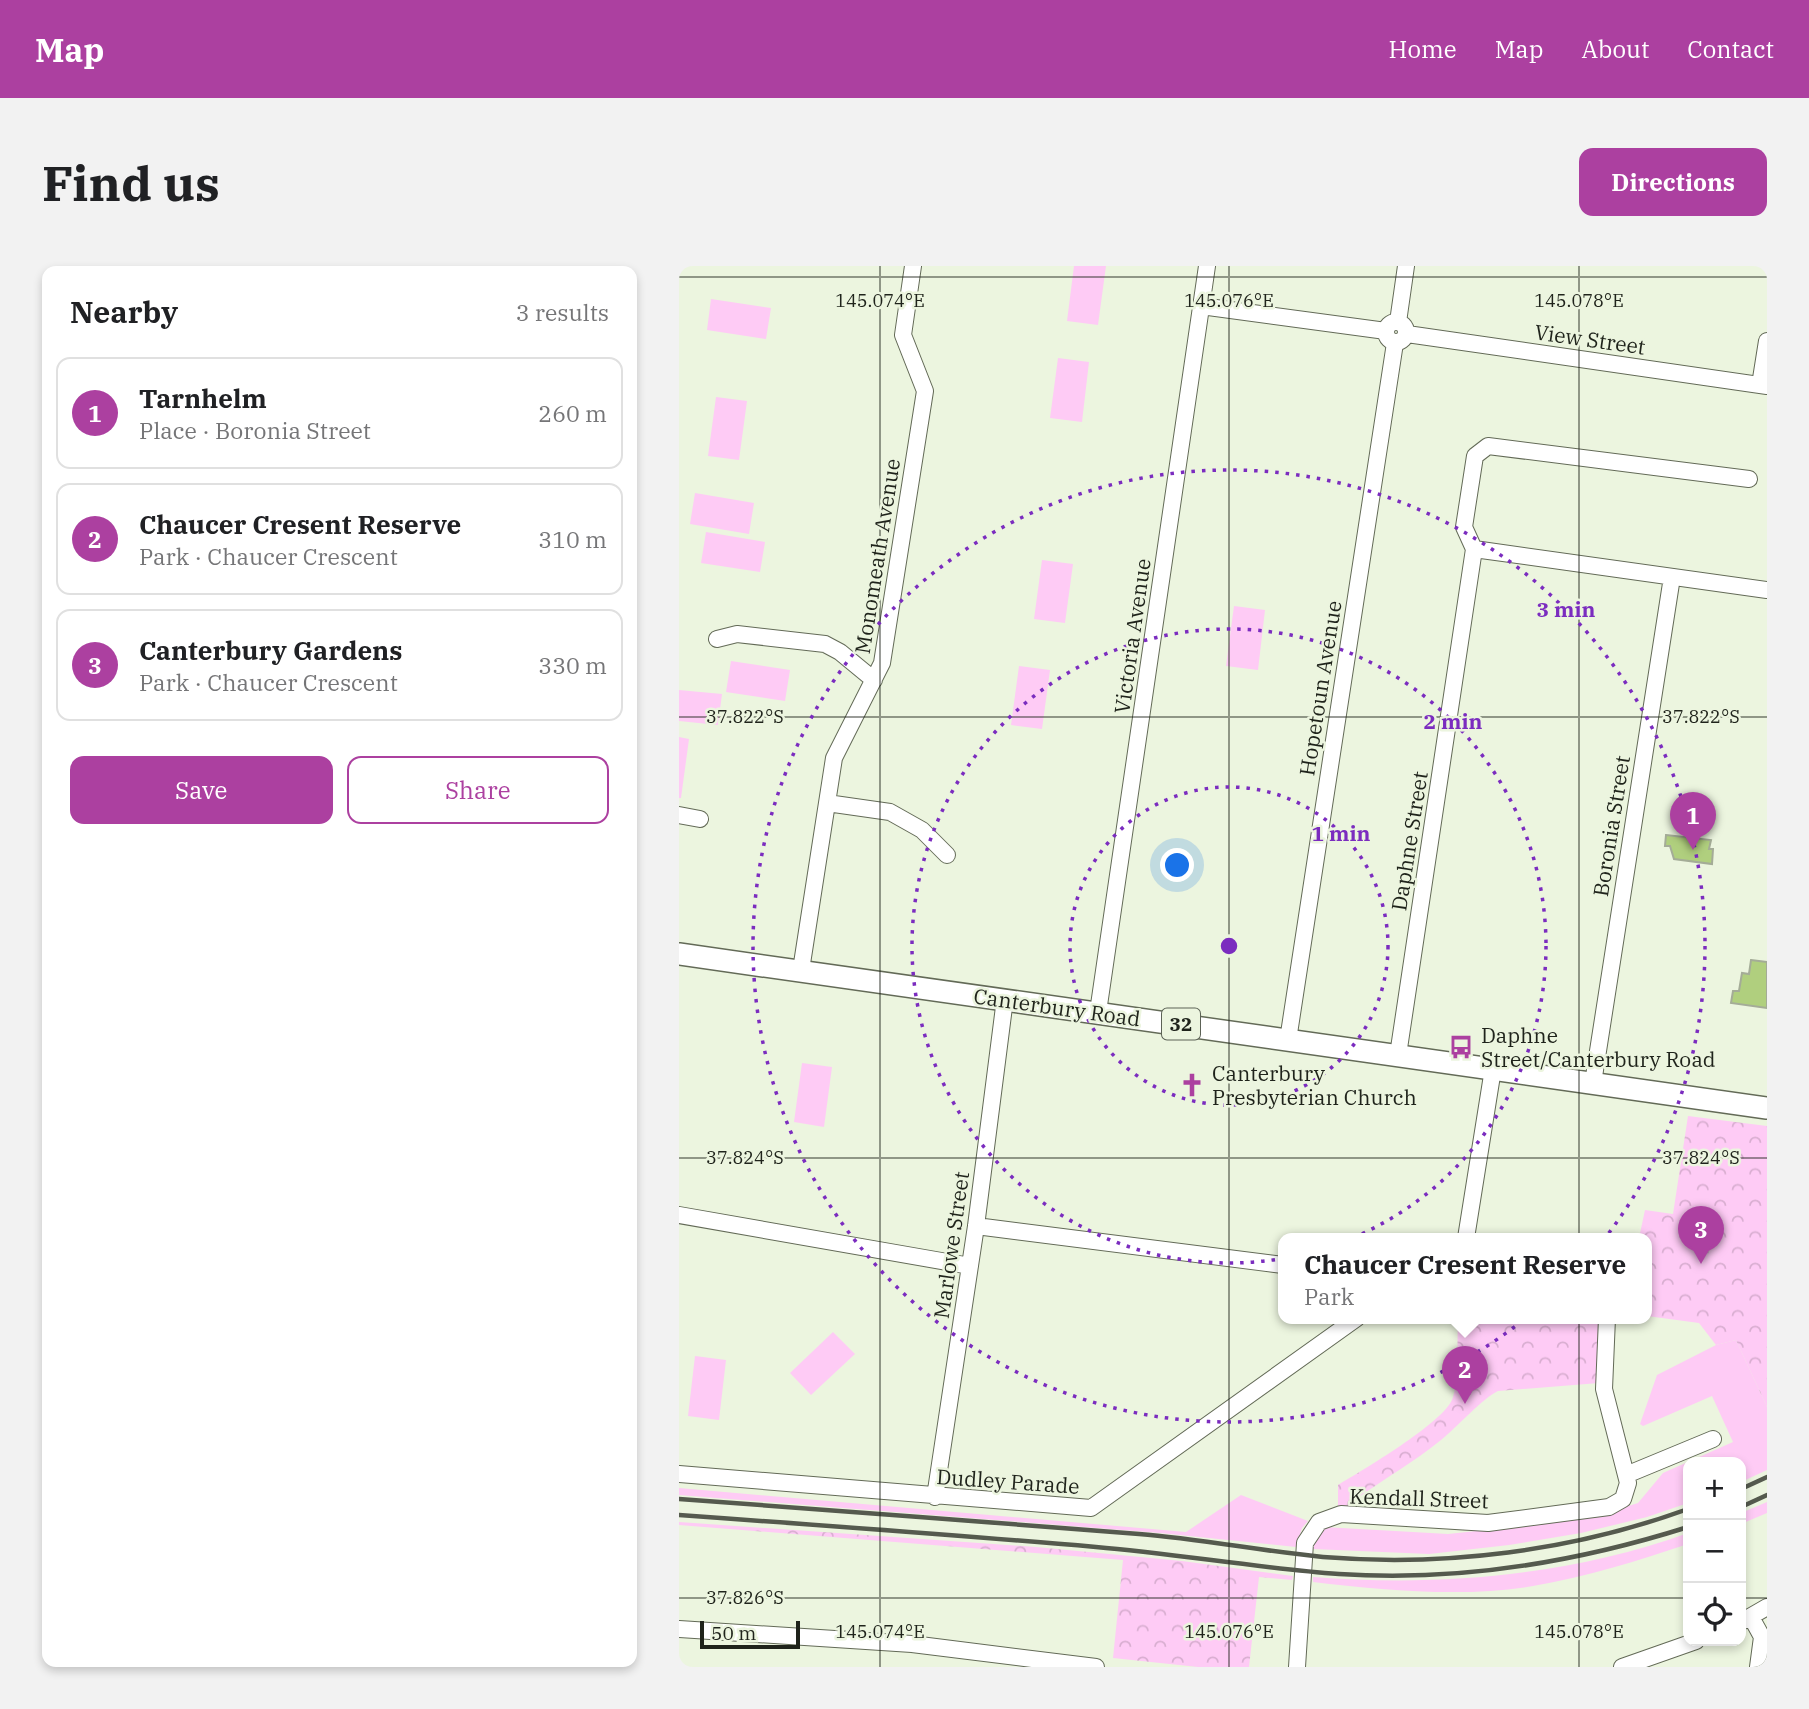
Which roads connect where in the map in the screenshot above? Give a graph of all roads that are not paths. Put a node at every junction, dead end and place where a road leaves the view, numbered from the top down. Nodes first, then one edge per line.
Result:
1 (913, 266) edge
2 (1207, 266) edge
3 (1406, 266) edge
4 (1201, 306) junction
5 (1396, 332) junction
6 (1767, 341) edge
7 (1764, 385) edge
8 (1749, 480) dead end
9 (1474, 549) junction
10 (1672, 577) junction
11 (1767, 590) edge
12 (717, 639) dead end
13 (874, 680) junction
14 (827, 803) junction
15 (679, 815) edge
16 (701, 819) dead end
17 (947, 855) dead end
18 (679, 954) edge
19 (801, 971) junction
20 (1005, 999) junction
21 (1098, 1012) junction
22 (1288, 1040) junction
23 (1398, 1055) junction
24 (1493, 1069) junction
25 (1593, 1083) junction
26 (1767, 1108) edge
27 (679, 1215) edge
28 (976, 1226) junction
29 (1467, 1233) edge
30 (1278, 1264) edge
31 (970, 1266) junction
32 (1349, 1324) edge
33 (1607, 1324) edge
34 (1713, 1440) dead end
35 (679, 1474) edge
36 (1626, 1475) junction
37 (935, 1497) junction
38 (1767, 1607) edge
39 (1746, 1619) edge
40 (679, 1629) edge
41 (1683, 1646) edge
42 (1096, 1667) edge
43 (1297, 1667) edge
44 (1622, 1667) edge
45 (1758, 1667) edge

1 - 13 street, Monomeath Avenue
2 - 4 street, Victoria Avenue
3 - 5 street, Hopetoun Avenue
4 - 5 street, View Street
4 - 21 street, Victoria Avenue
5 - 7 street, View Street
5 - 22 street, Hopetoun Avenue
6 - 7 street
8 - 9 street
9 - 10 street
9 - 23 street, Daphne Street
10 - 11 street
10 - 25 street, Boronia Street
12 - 13 street
13 - 14 street, Monomeath Avenue
14 - 17 street
14 - 19 street, Monomeath Avenue
15 - 16 street
18 - 19 main road, Canterbury Road / 32
19 - 20 main road, Canterbury Road / 32
20 - 21 main road, Canterbury Road / 32
20 - 28 street, Marlowe Street
21 - 22 main road, Canterbury Road / 32
22 - 23 main road, Canterbury Road / 32
23 - 24 main road, Canterbury Road / 32
24 - 25 main road, Canterbury Road / 32
24 - 29 street
25 - 26 main road, Canterbury Road / 32
27 - 31 street
28 - 30 street
28 - 31 street, Marlowe Street
31 - 37 street, Marlowe Street
32 - 37 street, Dudley Parade
33 - 36 street
34 - 36 street
35 - 37 street, Dudley Parade
36 - 43 street, Kendall Street
38 - 39 street
39 - 45 street
40 - 42 street
41 - 44 street

